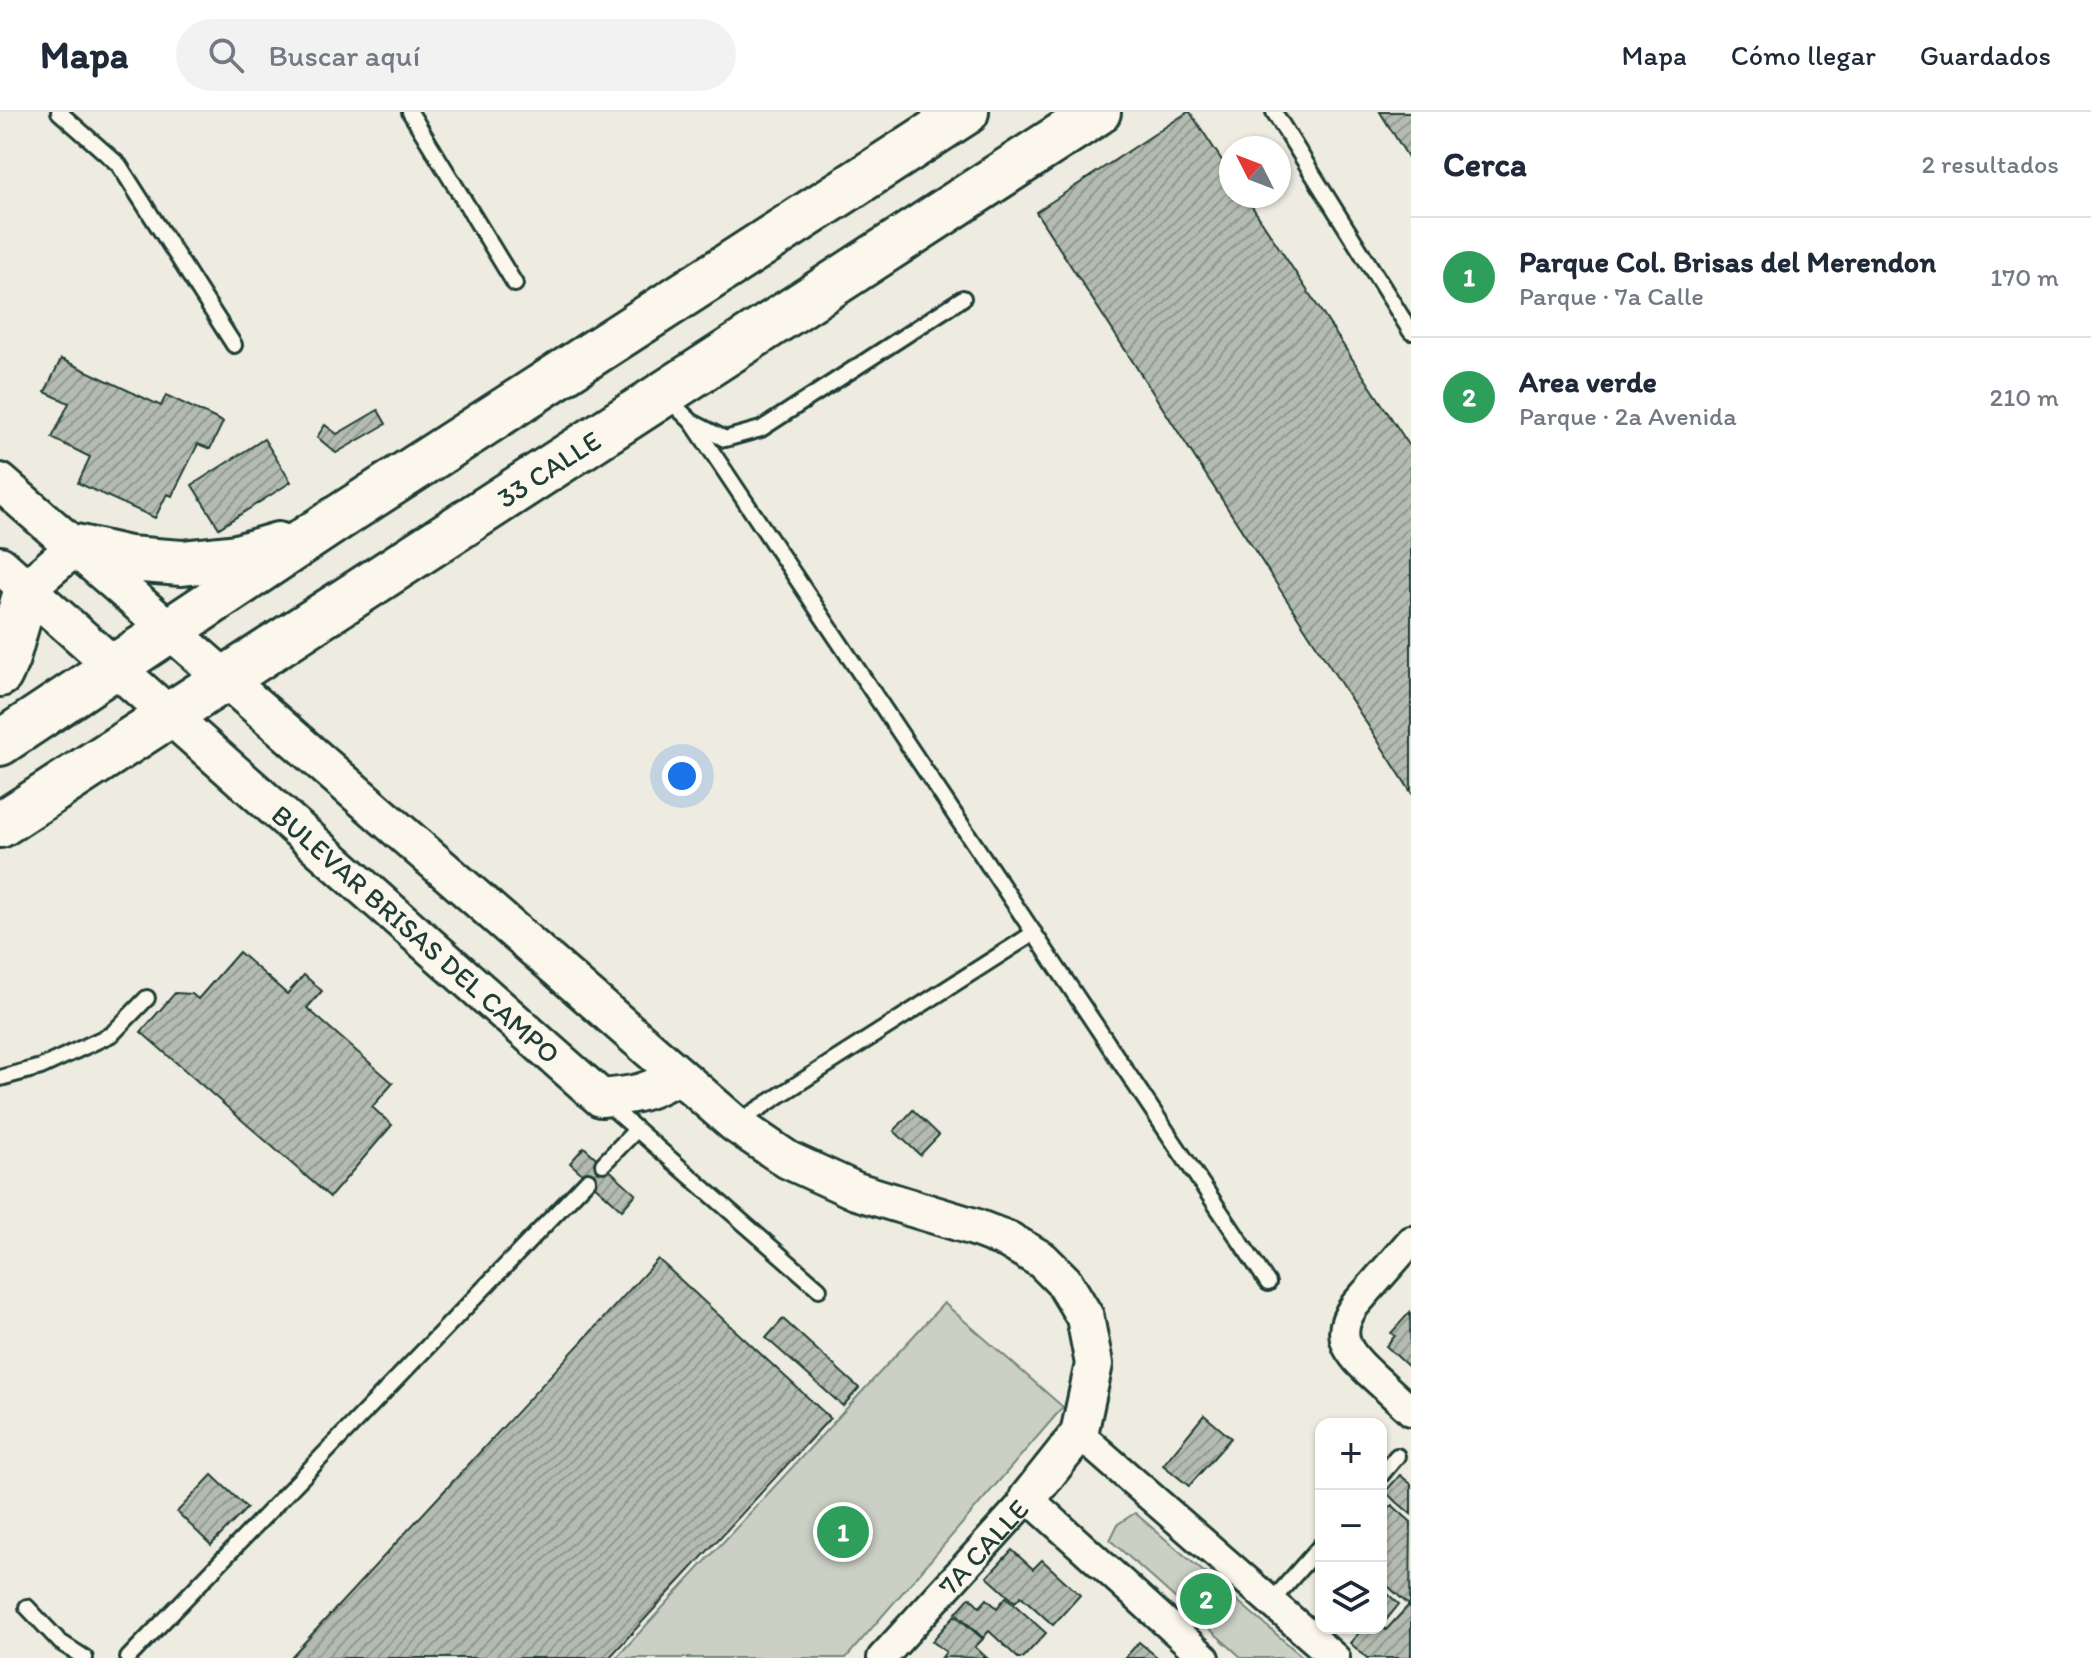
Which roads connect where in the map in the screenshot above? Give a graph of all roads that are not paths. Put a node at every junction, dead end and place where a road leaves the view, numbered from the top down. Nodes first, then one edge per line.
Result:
1 (59, 112) edge
2 (410, 112) edge
3 (966, 112) edge
4 (1098, 112) edge
5 (1275, 113) edge
6 (515, 284) dead end
7 (963, 298) dead end
8 (1411, 332) edge
9 (234, 345) dead end
10 (678, 408) junction
11 (0, 482) edge
12 (338, 518) junction
13 (75, 547) junction
14 (13, 576) edge
15 (170, 631) junction
16 (116, 666) junction
17 (0, 674) edge
18 (227, 679) junction
19 (169, 715) junction
20 (0, 743) edge
21 (0, 825) edge
22 (1034, 933) junction
23 (147, 998) dead end
24 (678, 1075) junction
25 (0, 1078) edge
26 (601, 1098) junction
27 (735, 1124) junction
28 (636, 1130) junction
29 (603, 1164) dead end
30 (588, 1180) dead end
31 (1411, 1241) edge
32 (1268, 1283) dead end
33 (819, 1289) dead end
34 (1411, 1411) edge
35 (1079, 1434) junction
36 (1397, 1456) dead end
37 (1387, 1468) edge
38 (1028, 1498) junction
39 (1315, 1552) edge
40 (1271, 1602) junction
41 (27, 1607) dead end
42 (85, 1658) edge
43 (128, 1658) edge
44 (882, 1658) edge
45 (1205, 1658) edge
46 (1335, 1658) edge

1 - 9 lane
2 - 6 lane
3 - 12 main road
4 - 10 main road, 33 CALLE
5 - 8 lane
7 - 10 lane
10 - 18 main road, 33 CALLE
10 - 22 lane
11 - 13 street
12 - 13 main road
12 - 15 main road
13 - 14 street
13 - 15 street
14 - 16 street, BULEVAR BRISAS DEL CAMPO
14 - 17 main road
15 - 16 main road
15 - 18 street
16 - 19 street, BULEVAR BRISAS DEL CAMPO
16 - 20 main road
18 - 19 main road, 33 CALLE
18 - 24 street
19 - 21 main road, 33 CALLE
19 - 26 street, BULEVAR BRISAS DEL CAMPO
22 - 27 lane
22 - 32 lane
23 - 25 lane
24 - 26 street
24 - 27 street
26 - 28 lane
27 - 35 street
28 - 29 lane
28 - 33 lane
30 - 43 lane
31 - 34 street
35 - 38 street, 7A CALLE
35 - 40 street
36 - 37 lane
38 - 44 street, 7A CALLE
38 - 45 street
39 - 40 lane
40 - 46 street
41 - 42 lane

